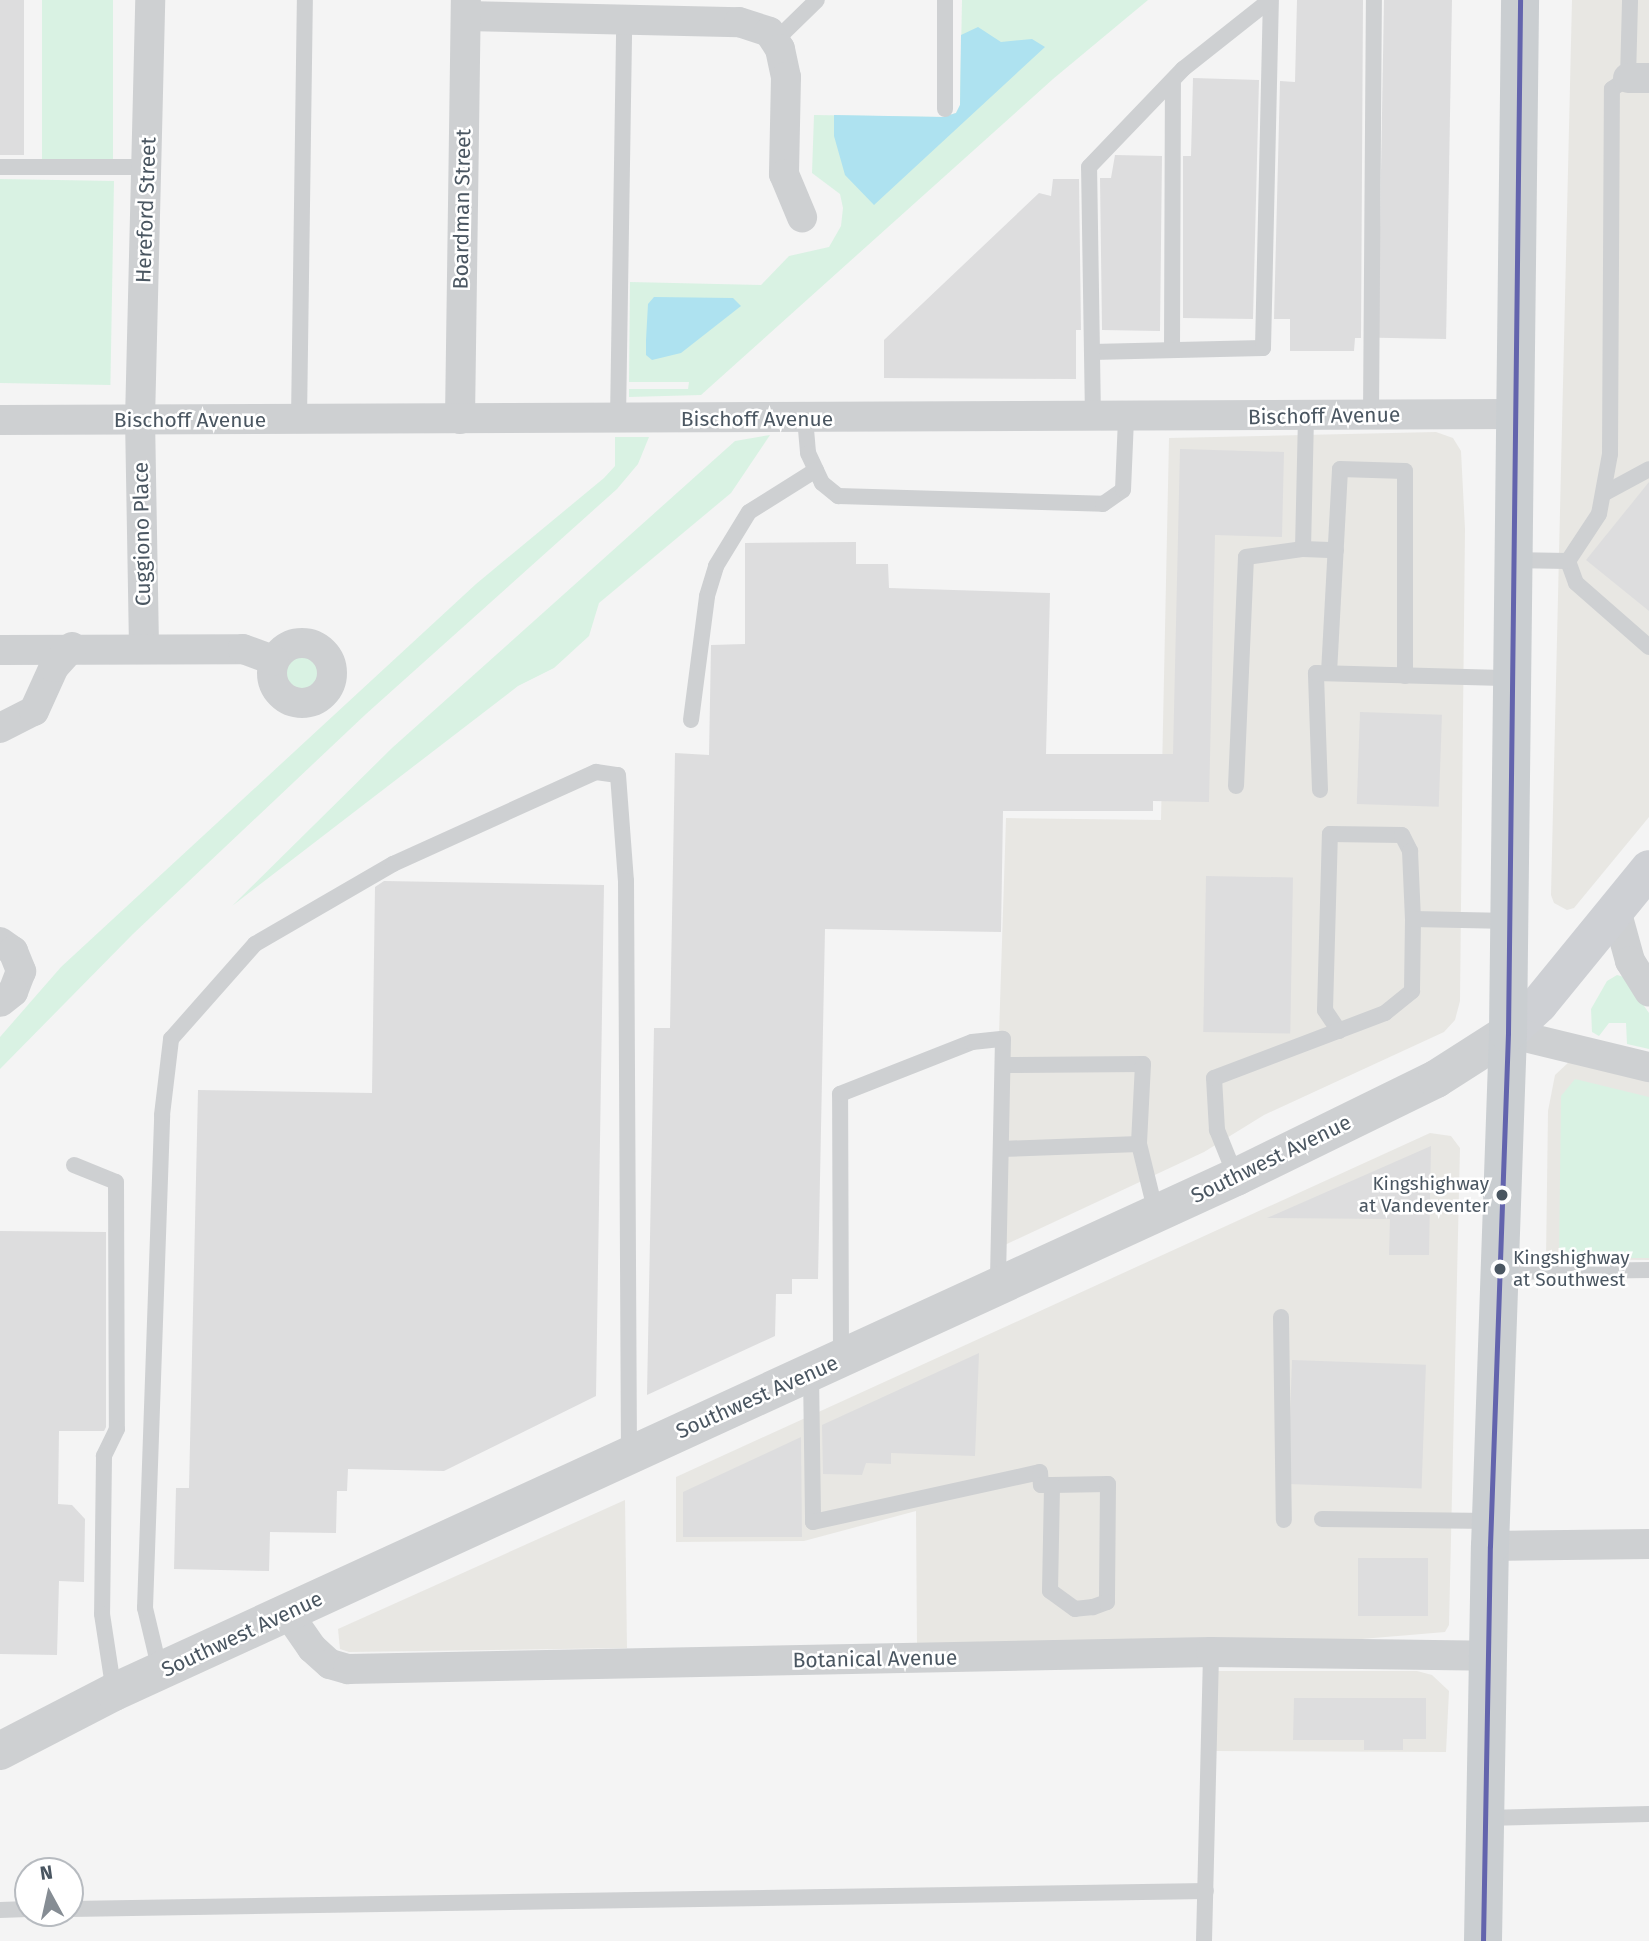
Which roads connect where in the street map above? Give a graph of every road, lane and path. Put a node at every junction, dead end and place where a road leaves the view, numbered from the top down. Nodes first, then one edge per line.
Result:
1 (150, 0) edge
2 (305, 0) edge
3 (817, 0) edge
4 (945, 0) edge
5 (1270, 0) edge
6 (1374, 0) edge
7 (1520, 0) edge
8 (1630, 0) edge
9 (466, 8) edge
10 (624, 19) junction
11 (776, 40) junction
12 (1639, 78) edge
13 (1173, 80) junction
14 (945, 108) dead end
15 (0, 166) edge
16 (148, 167) junction
17 (802, 217) dead end
18 (1172, 349) junction
19 (1092, 352) junction
20 (1515, 414) junction
21 (1371, 415) junction
22 (1306, 416) junction
23 (805, 418) junction
24 (1093, 418) junction
25 (1126, 418) junction
26 (460, 419) junction
27 (618, 419) junction
28 (0, 420) edge
29 (140, 420) junction
30 (299, 420) junction
31 (816, 470) junction
32 (1649, 470) edge
33 (1603, 494) junction
34 (1303, 549) junction
35 (1336, 550) junction
36 (1513, 560) junction
37 (1568, 561) junction
38 (72, 647) junction
39 (1649, 647) edge
40 (144, 648) junction
41 (0, 650) edge
42 (274, 660) dead end
43 (1329, 673) junction
44 (1405, 676) junction
45 (1513, 678) junction
46 (691, 720) dead end
47 (0, 729) edge
48 (1236, 786) dead end
49 (1320, 790) dead end
50 (1649, 869) edge
51 (1616, 910) junction
52 (1413, 919) junction
53 (1510, 920) junction
54 (0, 942) edge
55 (1649, 992) edge
56 (0, 1002) edge
57 (1339, 1031) junction
58 (1508, 1033) junction
59 (1003, 1065) junction
60 (1649, 1067) edge
61 (1139, 1144) junction
62 (1001, 1149) junction
63 (74, 1165) dead end
64 (1236, 1177) junction
65 (1156, 1214) junction
66 (1649, 1270) edge
67 (1499, 1272) junction
68 (998, 1287) junction
69 (1281, 1317) dead end
70 (826, 1366) junction
71 (629, 1455) junction
72 (1052, 1485) junction
73 (1322, 1519) dead end
74 (1284, 1520) dead end
75 (1491, 1534) junction
76 (1649, 1544) edge
77 (287, 1612) junction
78 (1211, 1652) junction
79 (1488, 1656) junction
80 (160, 1671) junction
81 (114, 1692) junction
82 (0, 1751) edge
83 (1649, 1814) edge
84 (1486, 1818) junction
85 (1206, 1891) junction
86 (84, 1909) edge
87 (1204, 1941) edge
88 (1483, 1941) edge

1 - 16 street, Hereford Street
2 - 30 lane
3 - 11 lane
4 - 14 lane
5 - 13 lane
5 - 18 lane
6 - 21 lane
7 - 20 main road
8 - 12 lane
9 - 10 street
9 - 26 street, Boardman Street
10 - 11 street
10 - 27 lane
11 - 17 street
12 - 33 lane
13 - 18 lane
13 - 19 lane
15 - 16 lane
16 - 29 street, Hereford Street
18 - 19 lane
19 - 24 lane
20 - 21 street, Bischoff Avenue
20 - 36 main road
21 - 22 street, Bischoff Avenue
22 - 25 street, Bischoff Avenue
22 - 34 lane
23 - 24 street, Bischoff Avenue
23 - 27 street, Bischoff Avenue
23 - 31 lane
24 - 25 street, Bischoff Avenue
25 - 31 lane
26 - 27 street, Bischoff Avenue
26 - 30 street, Bischoff Avenue
28 - 29 street, Bischoff Avenue
29 - 30 street, Bischoff Avenue
29 - 40 street, Cuggiono Place
31 - 46 lane
32 - 33 lane
33 - 37 lane
34 - 35 lane
34 - 48 lane
35 - 43 lane
35 - 44 lane
36 - 37 lane
36 - 45 main road
37 - 39 lane
38 - 40 street
38 - 41 street
38 - 47 street
40 - 42 street
43 - 44 lane
43 - 49 lane
44 - 45 lane
45 - 53 main road
50 - 51 main road
51 - 55 street
51 - 58 main road
52 - 53 lane
52 - 57 lane
52 - 57 lane
53 - 58 main road
54 - 56 street
57 - 64 lane
58 - 60 street
58 - 64 street, Southwest Avenue
58 - 67 main road
59 - 61 lane
59 - 62 lane
59 - 70 lane
61 - 62 lane
61 - 65 lane
62 - 68 lane
63 - 81 lane
64 - 65 street, Southwest Avenue
65 - 68 street, Southwest Avenue
66 - 67 lane
67 - 75 main road
68 - 70 street, Southwest Avenue
69 - 74 lane
70 - 71 street, Southwest Avenue
70 - 72 lane
71 - 77 street, Southwest Avenue
71 - 80 lane
72 - 72 lane
73 - 75 lane
75 - 76 street
75 - 79 main road
77 - 78 street, Botanical Avenue
77 - 80 street, Southwest Avenue
78 - 79 street, Botanical Avenue
78 - 85 lane
79 - 84 main road
80 - 81 street, Southwest Avenue
81 - 82 street, Southwest Avenue
83 - 84 lane
84 - 88 main road
85 - 86 lane
85 - 87 lane

